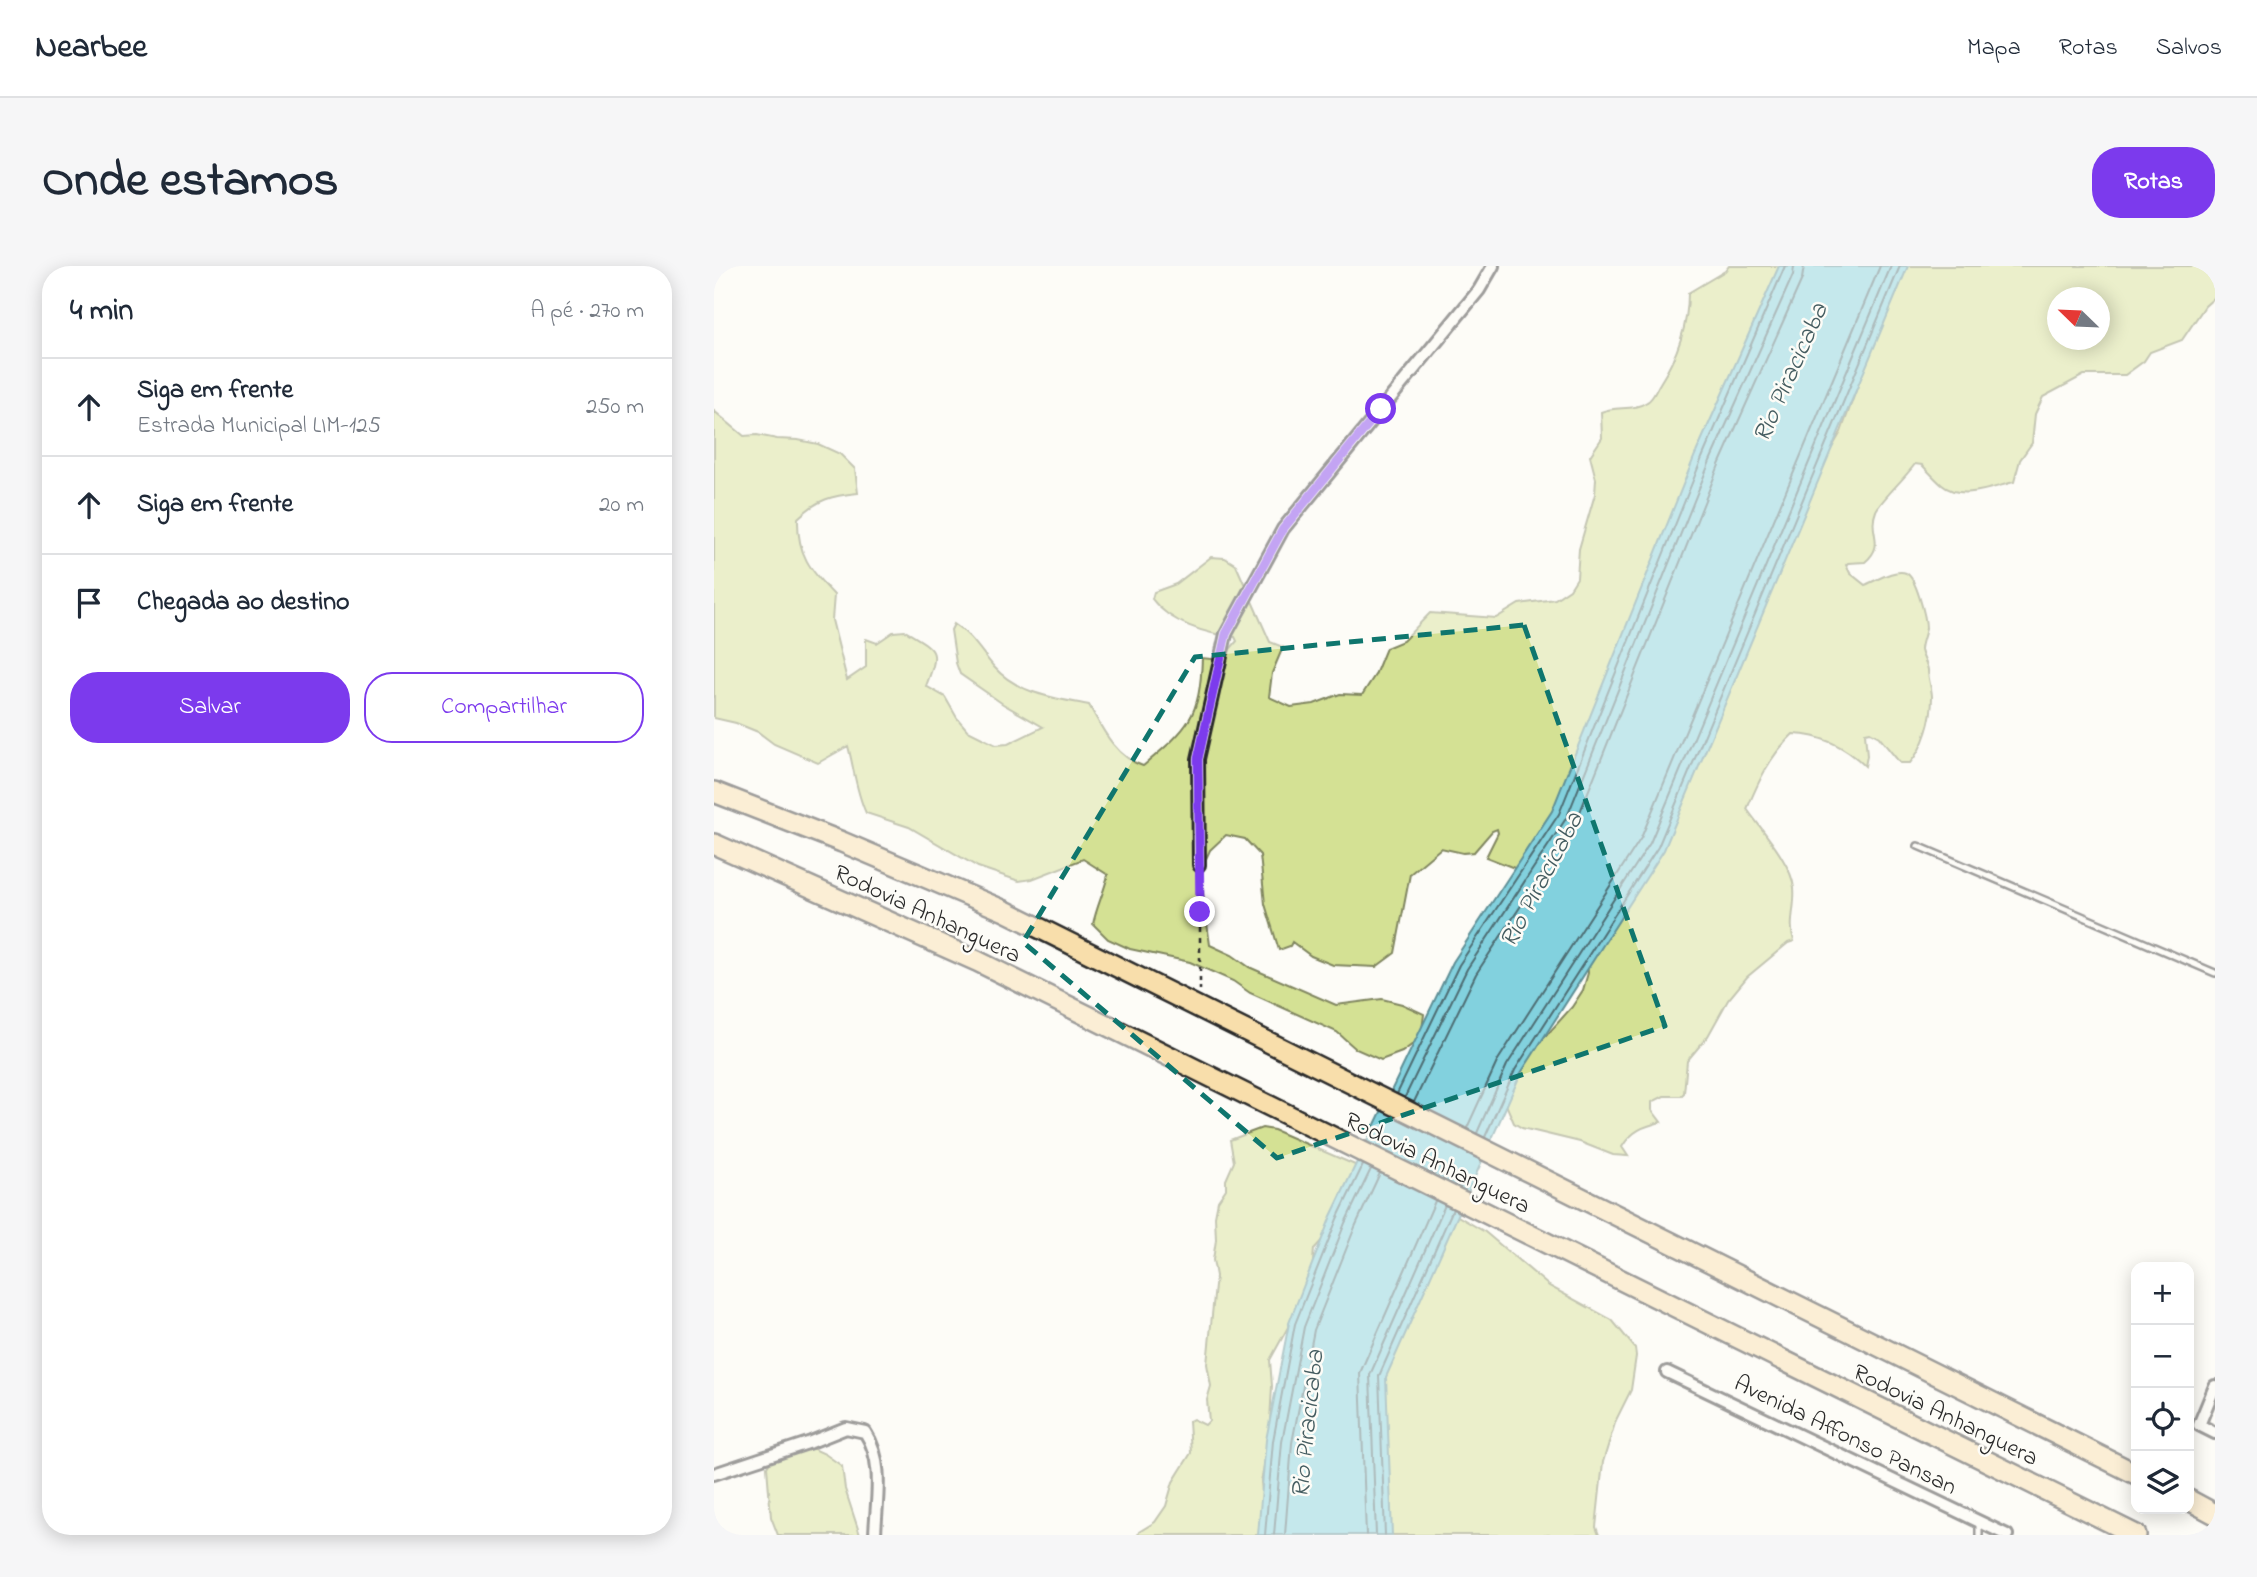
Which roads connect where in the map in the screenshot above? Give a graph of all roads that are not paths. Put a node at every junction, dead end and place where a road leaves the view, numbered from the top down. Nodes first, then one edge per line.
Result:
1 (1493, 266) edge
2 (714, 792) edge
3 (714, 844) edge
4 (1918, 846) dead end
5 (1199, 865) road end
6 (2215, 973) edge
7 (1667, 1371) dead end
8 (2215, 1386) edge
9 (2215, 1433) edge
10 (2131, 1472) edge
11 (714, 1474) edge
12 (2194, 1503) edge
13 (2215, 1514) edge
14 (1979, 1522) junction
15 (875, 1535) edge
16 (1979, 1535) edge
17 (2007, 1535) edge
18 (2136, 1535) edge

1 - 5 street
2 - 10 highway, Rodovia Anhanguera
3 - 18 highway, Rodovia Anhanguera
4 - 6 lane
7 - 14 street, Avenida Affonso Pansan
8 - 9 street
11 - 15 street
12 - 13 highway
14 - 16 lane
14 - 17 street, Avenida Affonso Pansan

